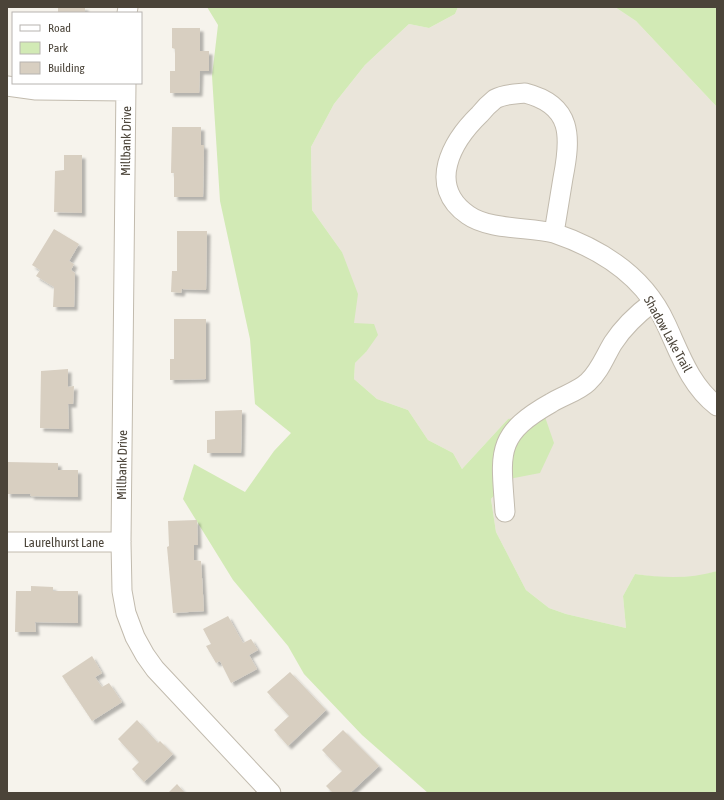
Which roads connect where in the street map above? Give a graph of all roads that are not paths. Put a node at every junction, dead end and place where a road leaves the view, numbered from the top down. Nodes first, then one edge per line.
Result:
1 (7, 86) edge
2 (126, 87) edge
3 (554, 232) junction
4 (653, 302) junction
5 (717, 406) edge
6 (505, 512) dead end
7 (7, 542) edge
8 (121, 542) junction
9 (271, 793) edge

1 - 2 street
2 - 8 street, Millbank Drive
3 - 3 street, Shadow Lake Trail
3 - 4 street, Shadow Lake Trail
4 - 5 street, Shadow Lake Trail
4 - 6 street
7 - 8 street, Laurelhurst Lane
8 - 9 street, Millbank Drive

